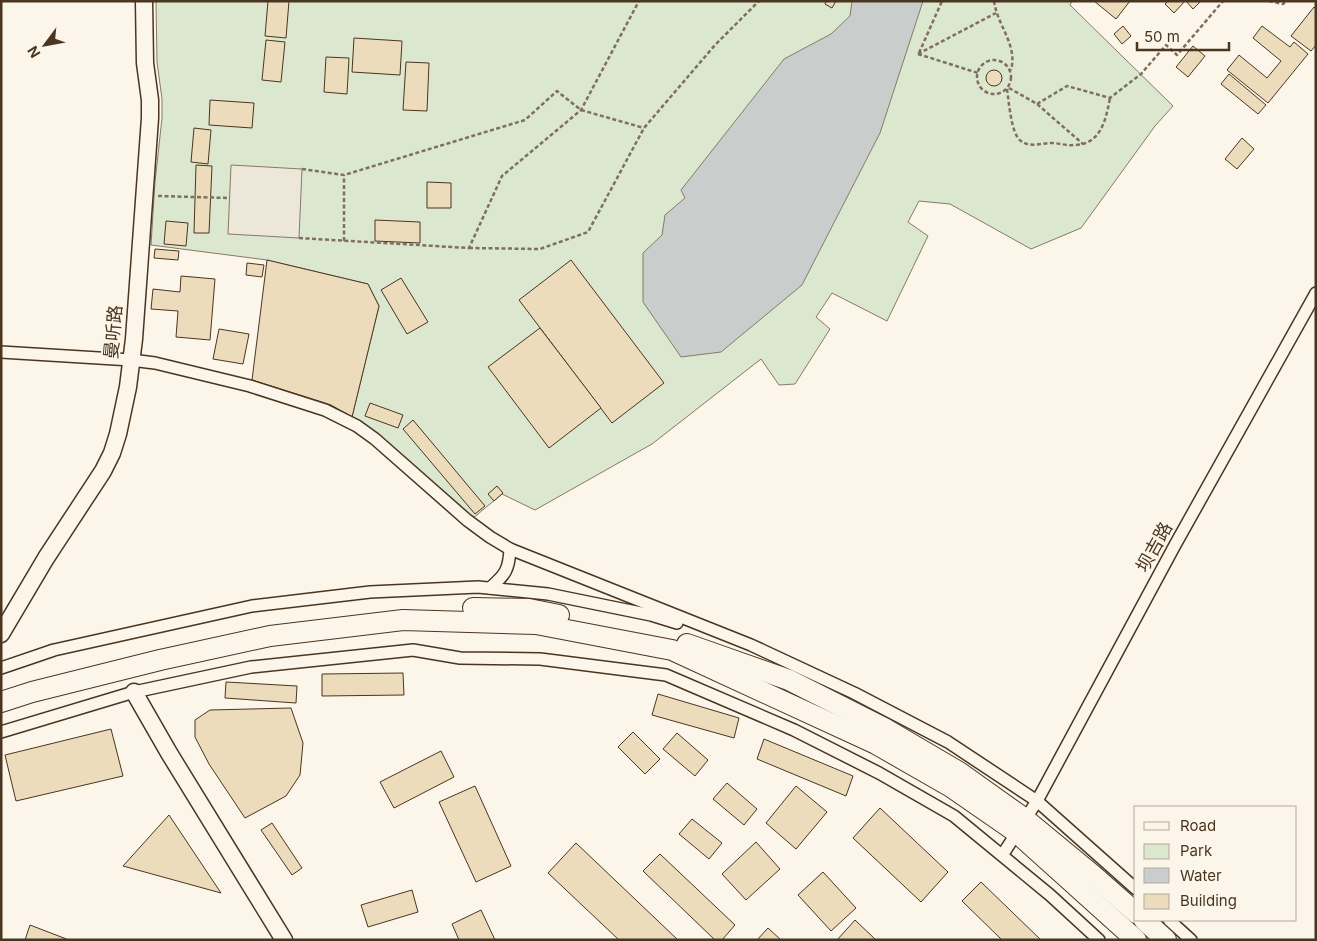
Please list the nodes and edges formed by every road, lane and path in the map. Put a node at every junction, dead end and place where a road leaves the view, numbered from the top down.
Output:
1 (144, 1) edge
2 (639, 1) edge
3 (759, 1) edge
4 (942, 1) edge
5 (994, 1) edge
6 (1223, 1) edge
7 (1270, 1) edge
8 (1286, 1) edge
9 (996, 13) junction
10 (918, 54) junction
11 (1011, 72) junction
12 (978, 73) junction
13 (1008, 89) junction
14 (1110, 98) junction
15 (1037, 104) junction
16 (581, 110) junction
17 (644, 128) junction
18 (1084, 145) junction
19 (302, 169) dead end
20 (344, 175) junction
21 (144, 195) junction
22 (229, 198) dead end
23 (299, 238) dead end
24 (344, 241) junction
25 (469, 248) junction
26 (1316, 293) edge
27 (1, 352) edge
28 (131, 360) junction
29 (510, 549) junction
30 (490, 588) junction
31 (1, 634) edge
32 (751, 645) junction
33 (742, 663) junction
34 (1, 668) edge
35 (32, 685) junction
36 (1, 688) edge
37 (134, 692) junction
38 (1, 702) edge
39 (1, 732) edge
40 (1037, 801) junction
41 (1021, 826) junction
42 (1002, 854) junction
43 (1134, 887) edge
44 (1134, 911) edge
45 (1145, 921) edge
46 (1170, 921) edge
47 (284, 940) edge
48 (1099, 940) edge
49 (1136, 940) edge
50 (1166, 940) edge
51 (1191, 940) edge

1 - 21 street, 曼听路
2 - 16 path
3 - 17 path
4 - 10 path
5 - 9 path
6 - 14 path
7 - 8 path
9 - 10 path
9 - 11 path
10 - 12 path
11 - 12 path
11 - 13 path
12 - 13 path
13 - 15 path
13 - 18 path
14 - 15 path
14 - 18 path
15 - 18 path
16 - 17 path
16 - 20 path
16 - 25 path
17 - 25 path
19 - 20 path
20 - 24 path
21 - 22 path
21 - 28 street, 曼听路
23 - 24 path
24 - 25 path
26 - 40 street, 坝吉路
27 - 28 street
28 - 29 street
28 - 31 street, 曼听路
29 - 30 street
29 - 32 street
30 - 32 street
30 - 34 street
32 - 33 street
32 - 40 street
33 - 35 highway
33 - 41 highway
35 - 36 highway
35 - 38 highway
35 - 41 highway
37 - 39 street
37 - 42 street
37 - 47 street
40 - 41 street, 坝吉路
40 - 43 street
41 - 42 street, 坝吉路
41 - 44 highway
41 - 49 highway
42 - 48 street
45 - 50 highway
46 - 51 street

